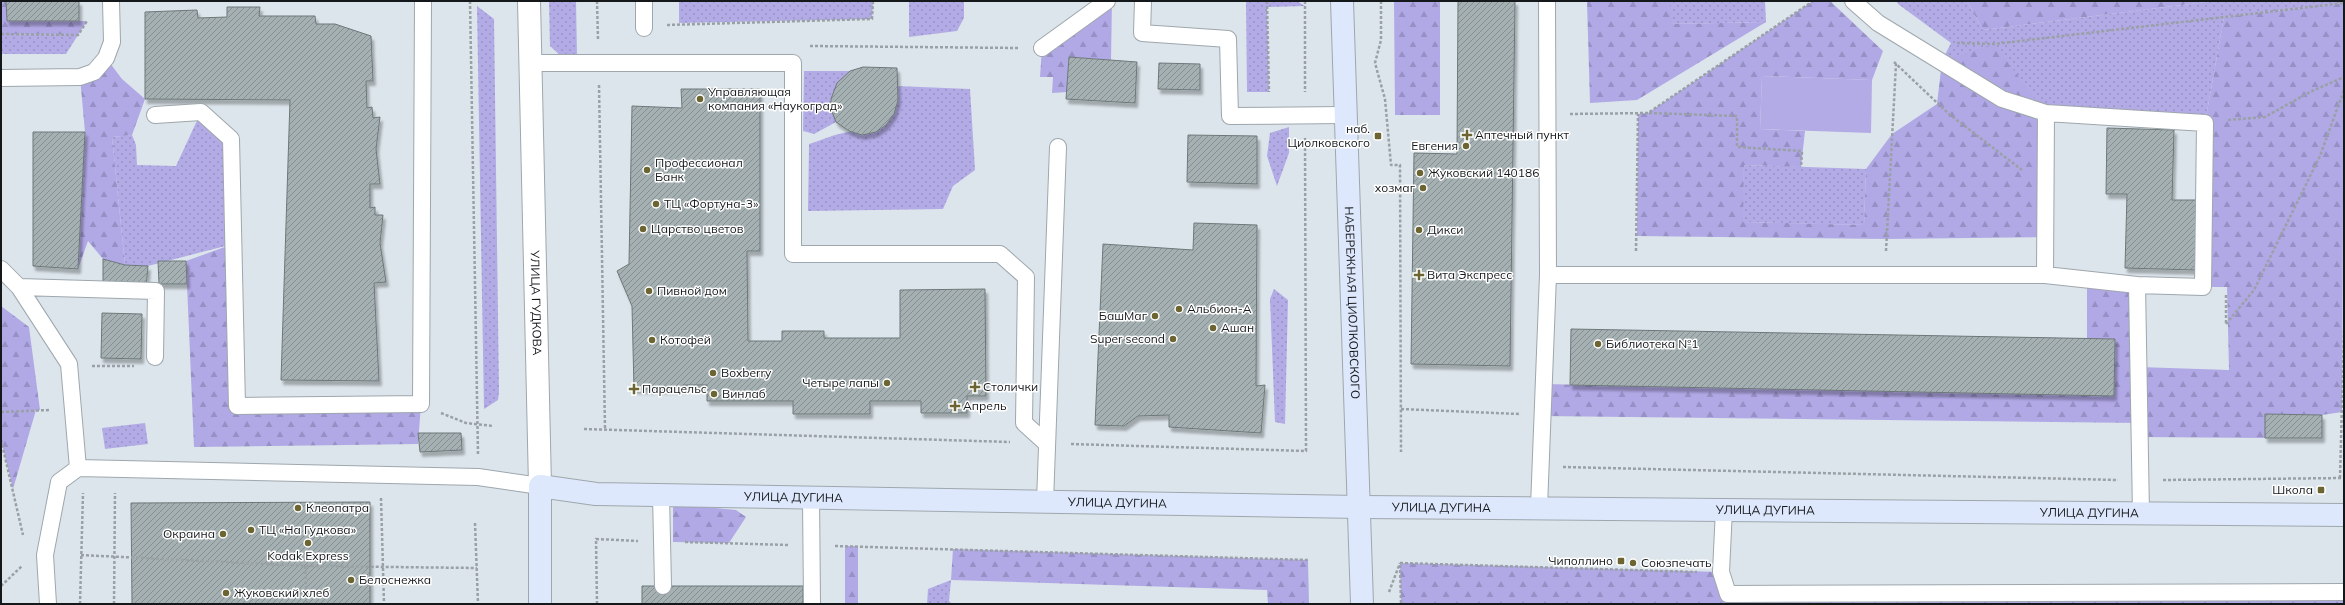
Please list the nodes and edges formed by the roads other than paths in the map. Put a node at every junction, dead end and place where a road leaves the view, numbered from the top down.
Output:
1 (111, 1) edge
2 (423, 1) edge
3 (529, 1) edge
4 (644, 1) edge
5 (1107, 1) edge
6 (1143, 1) edge
7 (1342, 1) edge
8 (1546, 1) edge
9 (1853, 1) edge
10 (644, 28) road end
11 (1042, 48) road end
12 (530, 63) junction
13 (1, 78) edge
14 (2046, 113) junction
15 (155, 115) dead end
16 (1344, 115) junction
17 (1058, 147) dead end
18 (1, 269) edge
19 (1548, 275) junction
20 (2045, 275) junction
21 (2136, 286) junction
22 (19, 287) junction
23 (155, 357) road end
24 (1046, 443) junction
25 (81, 468) junction
26 (540, 486) junction
27 (661, 495) junction
28 (811, 497) junction
29 (1045, 502) junction
30 (1360, 507) junction
31 (1539, 507) junction
32 (1724, 509) junction
33 (2141, 514) junction
34 (2344, 515) edge
35 (663, 586) dead end
36 (2344, 592) edge
37 (1984, 598) edge
38 (48, 604) edge
39 (540, 604) edge
40 (812, 604) edge
41 (1362, 604) edge

1 - 13 lane
2 - 15 lane
3 - 12 street, УЛИЦА ГУДКОВА
4 - 10 lane
5 - 11 lane
6 - 16 lane
7 - 16 main road, НАБЕРЕЖНАЯ ЦИОЛКОВСКОГО
8 - 19 lane
9 - 14 lane
12 - 24 lane
12 - 26 street, УЛИЦА ГУДКОВА
14 - 20 lane
14 - 21 lane
16 - 30 main road, НАБЕРЕЖНАЯ ЦИОЛКОВСКОГО
17 - 24 lane
18 - 22 lane
19 - 20 lane
19 - 31 lane
20 - 21 lane
21 - 33 lane
22 - 23 lane
22 - 25 lane
24 - 29 lane
25 - 26 lane
25 - 38 lane
26 - 27 main road, УЛИЦА ДУГИНА
26 - 39 main road, УЛИЦА ГУДКОВА
27 - 28 main road, УЛИЦА ДУГИНА
27 - 35 lane
28 - 29 main road, УЛИЦА ДУГИНА
28 - 40 lane
29 - 30 main road, УЛИЦА ДУГИНА
30 - 31 main road, УЛИЦА ДУГИНА
30 - 41 main road, НАБЕРЕЖНАЯ ЦИОЛКОВСКОГО
31 - 32 main road, УЛИЦА ДУГИНА
32 - 33 main road, УЛИЦА ДУГИНА
32 - 37 lane
33 - 34 main road, УЛИЦА ДУГИНА
36 - 37 lane

